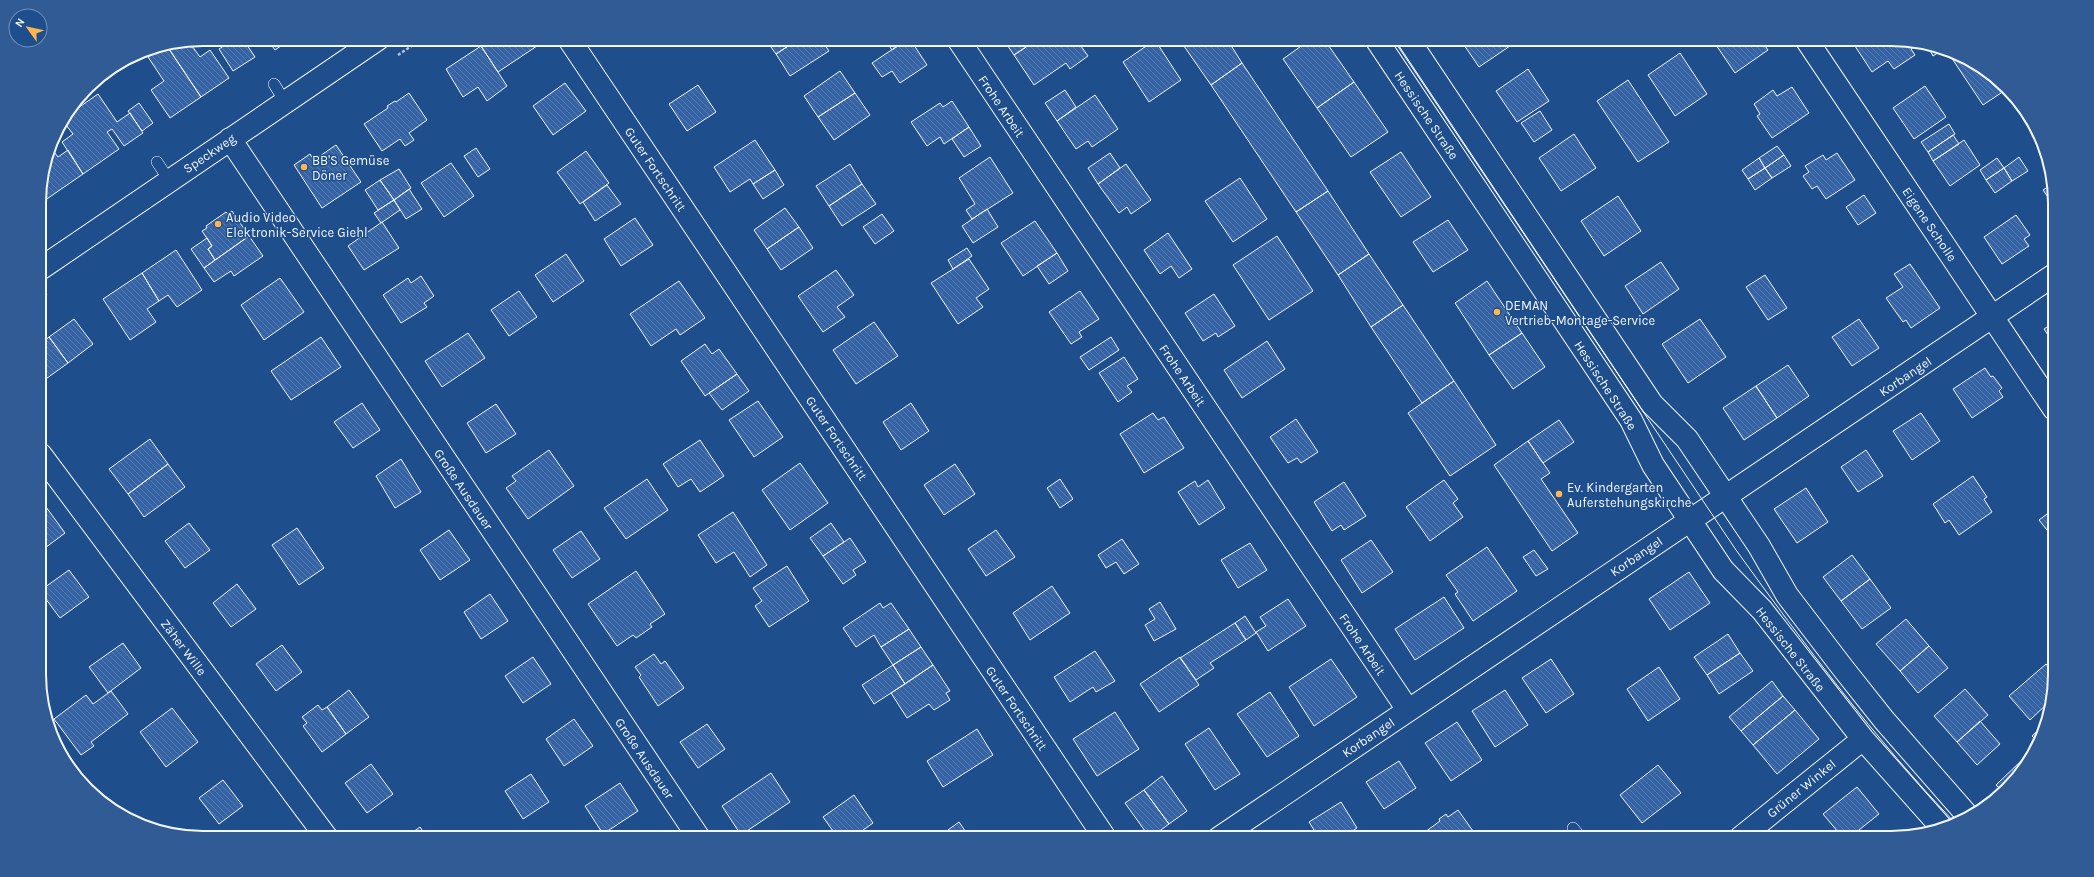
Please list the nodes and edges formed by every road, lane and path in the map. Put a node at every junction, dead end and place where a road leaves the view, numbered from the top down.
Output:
1 (368, 46) edge
2 (574, 46) edge
3 (963, 46) edge
4 (1381, 46) edge
5 (1413, 46) edge
6 (1811, 46) edge
7 (274, 84) dead end
8 (285, 102) junction
9 (230, 139) junction
10 (157, 162) dead end
11 (169, 180) junction
12 (46, 265) edge
13 (2048, 279) edge
14 (1992, 317) junction
15 (2048, 400) edge
16 (46, 462) edge
17 (1726, 496) junction
18 (1690, 520) junction
19 (1408, 710) junction
20 (1862, 739) junction
21 (1965, 813) edge
22 (1938, 824) edge
23 (1574, 828) dead end
24 (322, 831) edge
25 (694, 831) edge
26 (1100, 831) edge
27 (1229, 831) edge
28 (1576, 831) edge
29 (1749, 831) edge

1 - 8 street, Speckweg
2 - 26 street, Guter Fortschritt
3 - 19 street, Frohe Arbeit
4 - 18 street, Hessische Straße
5 - 17 street, Hessische Straße
6 - 14 street, Eigene Scholle
7 - 8 lane
8 - 9 street, Speckweg
9 - 11 street, Speckweg
9 - 25 street, Große Ausdauer
10 - 11 lane
11 - 12 street, Speckweg
13 - 14 street, Korbangel
14 - 15 street, Eigene Scholle
14 - 17 street, Korbangel
16 - 24 street, Zäher Wille
17 - 18 street, Korbangel
17 - 21 street, Hessische Straße
18 - 19 street, Korbangel
18 - 20 street, Hessische Straße
19 - 27 street, Korbangel
20 - 22 street, Hessische Straße
20 - 29 street, Grüner Winkel
23 - 28 lane

